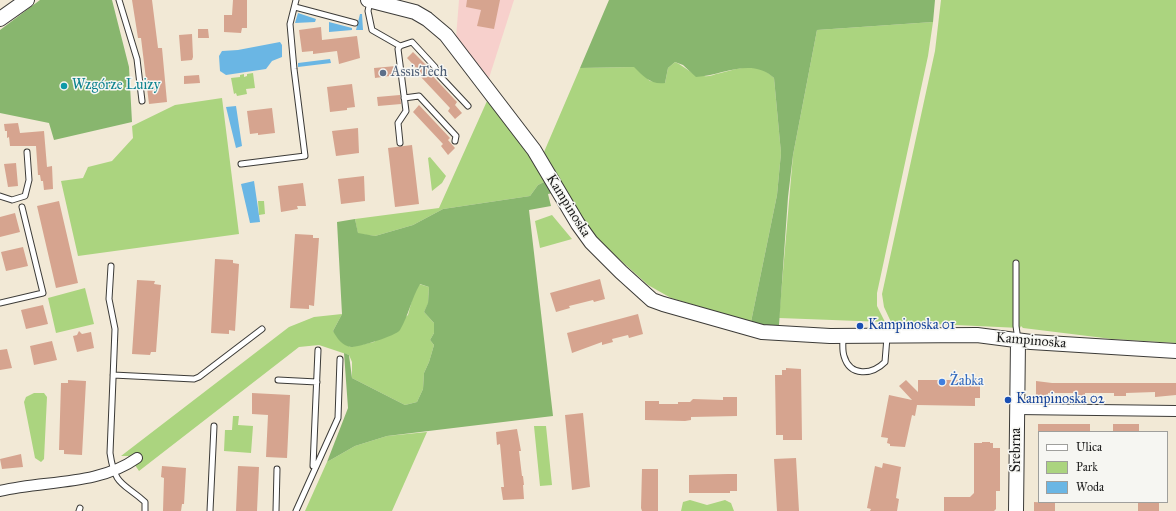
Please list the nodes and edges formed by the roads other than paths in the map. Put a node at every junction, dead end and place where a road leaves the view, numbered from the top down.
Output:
1 (27, 0) edge
2 (119, 0) edge
3 (296, 0) edge
4 (369, 0) edge
5 (295, 7) junction
6 (0, 19) edge
7 (355, 23) dead end
8 (400, 46) junction
9 (404, 98) junction
10 (142, 101) dead end
11 (468, 106) dead end
12 (454, 141) dead end
13 (400, 143) dead end
14 (27, 152) dead end
15 (240, 164) dead end
16 (0, 196) edge
17 (22, 207) dead end
18 (1016, 263) dead end
19 (111, 266) dead end
20 (0, 303) edge
21 (262, 329) dead end
22 (887, 335) junction
23 (843, 336) junction
24 (1018, 341) junction
25 (318, 350) dead end
26 (1176, 351) edge
27 (340, 359) dead end
28 (113, 375) junction
29 (278, 380) dead end
30 (317, 382) junction
31 (1017, 409) junction
32 (1176, 411) edge
33 (214, 426) dead end
34 (137, 458) dead end
35 (276, 469) dead end
36 (313, 469) junction
37 (112, 471) junction
38 (0, 491) edge
39 (145, 511) edge
40 (210, 511) edge
41 (276, 511) edge
42 (296, 511) edge
43 (1016, 511) edge

1 - 6 street
2 - 10 lane
3 - 5 lane
4 - 8 lane
4 - 23 street, Kampinoska
5 - 7 lane
5 - 15 lane
8 - 9 lane
8 - 11 lane
9 - 12 lane
9 - 13 lane
14 - 16 lane
17 - 20 lane
18 - 24 lane
19 - 28 lane
21 - 28 lane
22 - 23 street, Kampinoska
22 - 23 lane
22 - 24 street, Kampinoska
24 - 26 street, Kampinoska
24 - 31 street, Srebrna
25 - 30 lane
27 - 36 lane
28 - 37 lane
29 - 30 lane
30 - 36 lane
31 - 32 street
31 - 43 street, Srebrna
33 - 40 lane
34 - 37 street
35 - 41 lane
36 - 42 lane
37 - 38 street
37 - 39 lane

